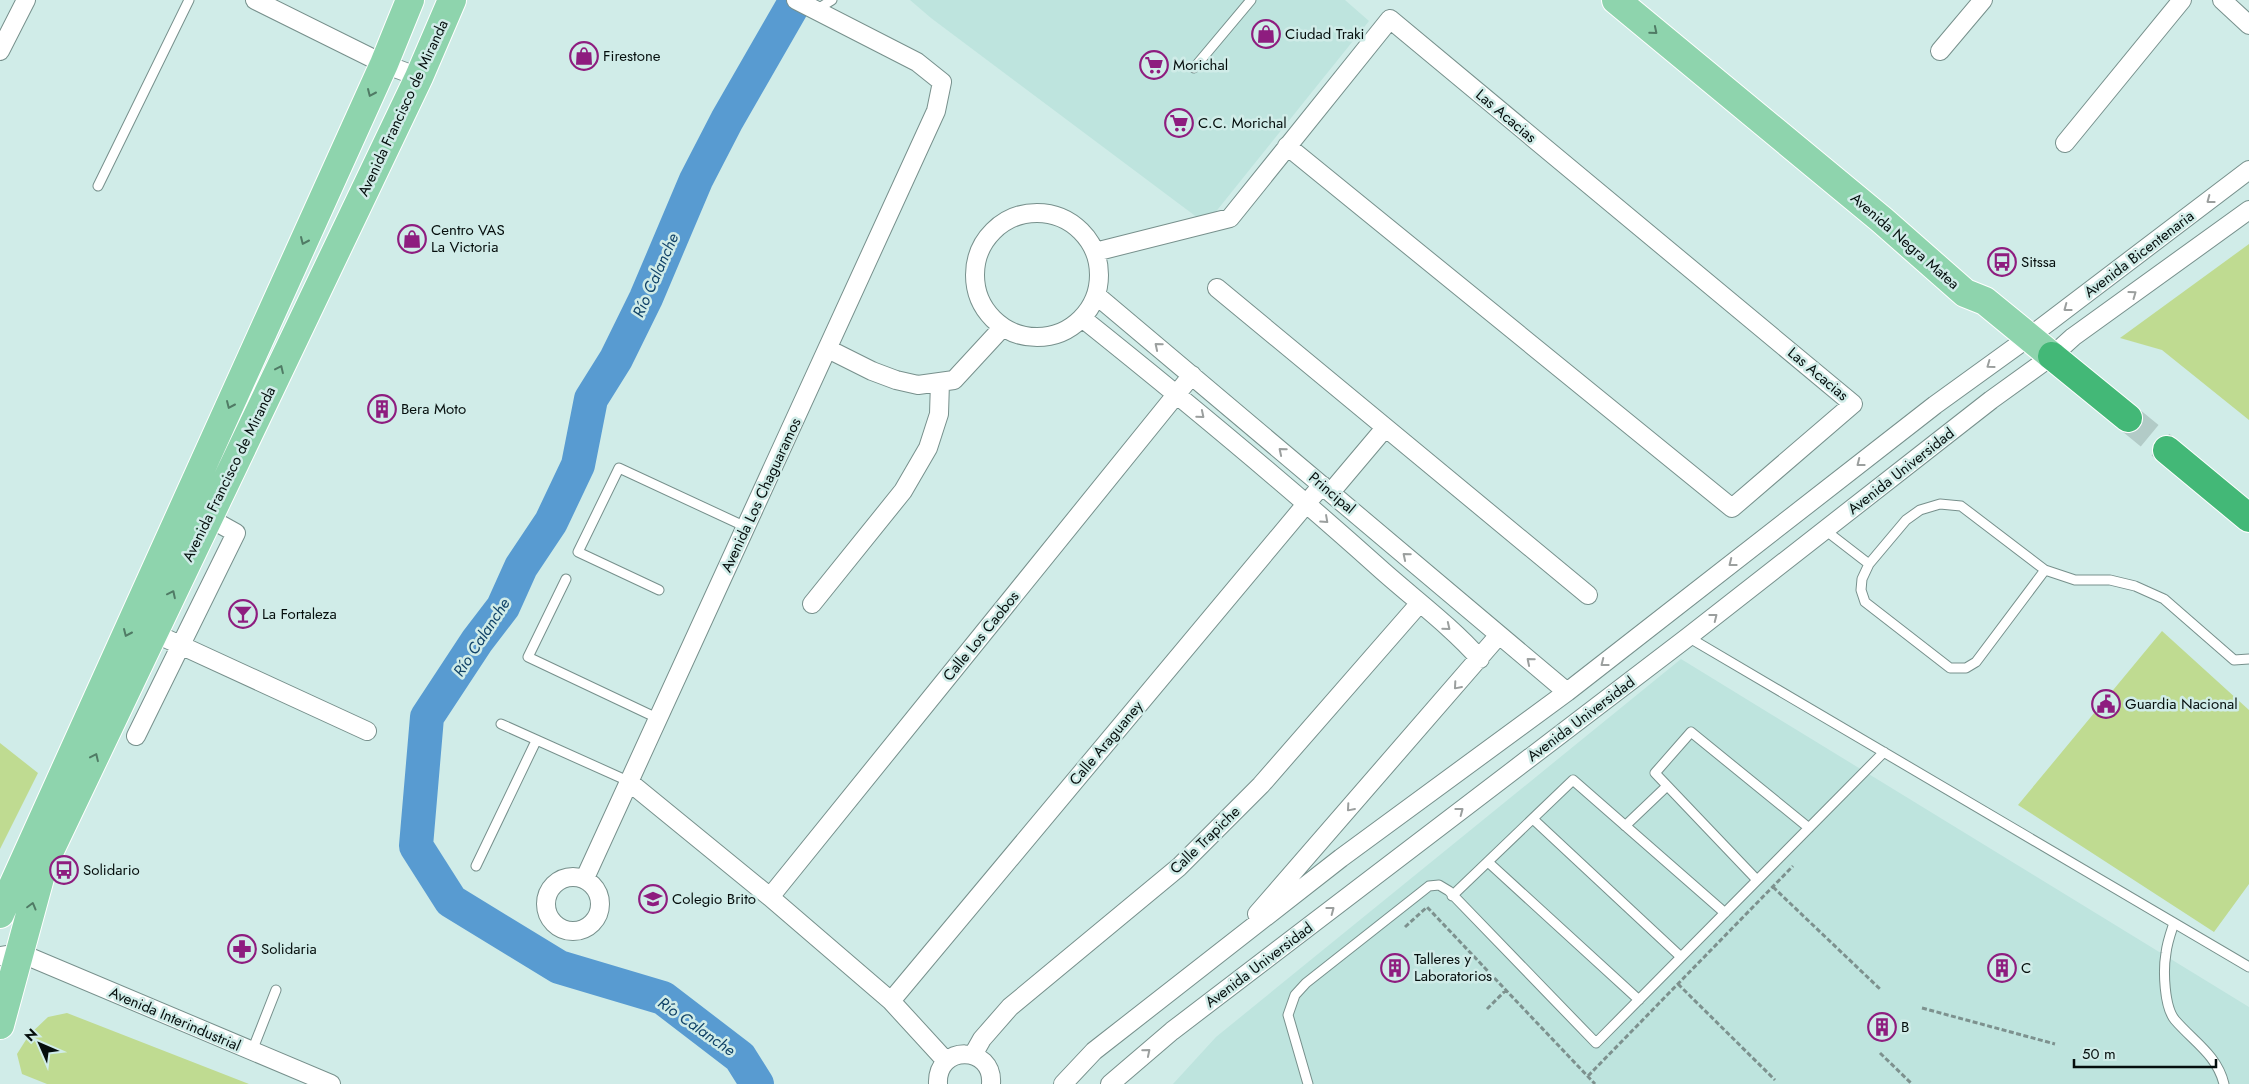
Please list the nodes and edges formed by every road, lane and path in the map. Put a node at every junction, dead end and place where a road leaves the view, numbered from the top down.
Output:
1 (26, 0) edge
2 (189, 0) edge
3 (255, 0) edge
4 (410, 0) edge
5 (452, 0) edge
6 (832, 0) edge
7 (1251, 0) edge
8 (1616, 0) edge
9 (1645, 0) edge
10 (1983, 0) edge
11 (2182, 0) edge
12 (2222, 0) edge
13 (805, 4) edge
14 (2249, 25) edge
15 (0, 51) edge
16 (1940, 51) dead end
17 (384, 64) junction
18 (1194, 68) dead end
19 (419, 77) junction
20 (2065, 143) dead end
21 (1287, 146) junction
22 (2249, 170) edge
23 (98, 186) dead end
24 (2249, 210) edge
25 (1095, 252) junction
26 (1217, 288) dead end
27 (1096, 295) junction
28 (1985, 301) junction
29 (1082, 318) junction
30 (1002, 328) junction
31 (2029, 337) junction
32 (828, 349) junction
33 (2052, 356) junction
34 (1192, 375) junction
35 (940, 382) junction
36 (1177, 394) junction
37 (2128, 418) tunnel mouth
38 (1385, 428) junction
39 (2167, 450) tunnel mouth
40 (1326, 488) junction
41 (1306, 502) junction
42 (209, 518) junction
43 (2249, 518) edge
44 (746, 527) junction
45 (1825, 530) junction
46 (1869, 564) junction
47 (2045, 570) junction
48 (566, 579) dead end
49 (659, 590) dead end
50 (1588, 595) dead end
51 (812, 604) dead end
52 (1419, 604) junction
53 (1661, 619) junction
54 (154, 633) junction
55 (1500, 635) junction
56 (1688, 637) junction
57 (181, 646) junction
58 (1480, 659) junction
59 (2249, 659) edge
60 (1567, 692) junction
61 (657, 718) junction
62 (501, 724) dead end
63 (367, 731) dead end
64 (136, 736) dead end
65 (536, 741) junction
66 (1884, 752) junction
67 (628, 781) junction
68 (1667, 786) junction
69 (1533, 819) junction
70 (1625, 826) junction
71 (1810, 828) junction
72 (1800, 859) dead end
73 (1488, 862) junction
74 (476, 866) dead end
75 (584, 878) dead end
76 (1757, 880) junction
77 (1773, 887) junction
78 (1452, 896) junction
79 (770, 897) junction
80 (1725, 913) junction
81 (0, 914) edge
82 (2174, 923) junction
83 (1405, 927) dead end
84 (1230, 944) junction
85 (10, 954) edge
86 (1681, 957) junction
87 (2249, 967) edge
88 (1678, 984) junction
89 (1880, 989) dead end
90 (276, 990) dead end
91 (1506, 990) junction
92 (1639, 1000) junction
93 (891, 1001) junction
94 (1922, 1008) dead end
95 (1487, 1009) dead end
96 (0, 1025) edge
97 (2055, 1044) dead end
98 (252, 1051) junction
99 (1880, 1053) dead end
100 (973, 1055) junction
101 (946, 1061) junction
102 (1588, 1076) junction
103 (1775, 1080) dead end
104 (331, 1084) edge
105 (938, 1084) edge
106 (991, 1084) edge
107 (1063, 1084) edge
108 (1110, 1084) edge
109 (1308, 1084) edge
110 (1595, 1084) edge
111 (1912, 1084) edge
112 (2224, 1084) edge

1 - 15 street
2 - 23 lane
3 - 17 street
4 - 17 main road, Avenida Francisco de Miranda
5 - 19 main road, Avenida Francisco de Miranda
6 - 13 lane
7 - 18 lane
8 -> 28 main road, Avenida Negra Matea
9 - 28 main road, Avenida Negra Matea
10 - 16 street
11 - 20 street
12 - 14 street
13 - 32 street, Avenida Los Chaguaramos
17 - 19 street
17 -> 81 main road, Avenida Francisco de Miranda
42 -> 19 main road, Avenida Francisco de Miranda
21 - 21 street, Las Acacias
21 - 25 street, Las Acacias
22 -> 31 street, Avenida Bicentenaria
33 -> 24 street, Avenida Bicentenaria
25 - 27 street
25 - 30 street
26 - 38 street
27 - 29 street
34 -> 27 street, Principal
28 - 31 main road
29 - 30 street
29 - 36 street, Principal
30 - 35 street
31 - 33 main road
31 -> 53 street, Avenida Universidad
32 - 35 street
32 - 44 street, Avenida Los Chaguaramos
33 - 37 highway
33 - 45 street, Avenida Universidad
34 - 36 street, Calle Los Caobos
40 -> 34 street, Principal
35 - 51 street
36 -> 41 street, Principal
36 - 79 street, Calle Los Caobos
38 - 40 street, Calle Araguaney
38 - 50 street
39 - 43 highway
40 - 41 street, Calle Araguaney
55 -> 40 street, Principal
41 -> 52 street, Principal
41 - 93 street, Calle Araguaney
54 -> 42 main road, Avenida Francisco de Miranda
42 - 57 street
44 - 49 lane
44 - 61 street, Avenida Los Chaguaramos
45 - 46 lane
56 -> 45 street, Avenida Universidad
46 - 47 lane
46 - 47 lane
47 - 59 lane
48 - 61 lane
52 -> 58 street, Principal
52 - 100 street, Calle Trapiche
53 - 56 street
53 -> 60 street, Avenida Universidad
54 - 57 street
85 -> 54 main road, Avenida Francisco de Miranda
55 - 58 street, Avenida Universidad
60 -> 55 street, Principal
56 - 66 lane
108 -> 56 street, Avenida Universidad
57 - 63 street
57 - 64 street
58 -> 84 street, Avenida Universidad
60 - 84 street, Avenida Universidad
61 - 67 street, Avenida Los Chaguaramos
62 - 65 lane
65 - 67 lane
65 - 74 lane
66 - 71 lane
66 - 82 lane
67 - 75 street, Avenida Los Chaguaramos
67 - 79 street
68 - 70 lane
68 - 71 lane
68 - 76 lane
69 - 70 lane
69 - 73 lane
69 - 86 lane
70 - 80 lane
71 - 76 lane
72 - 77 path
73 - 78 lane
73 - 92 lane
76 - 80 lane
77 - 88 path
77 - 89 path
78 - 92 lane
78 - 109 lane
79 - 93 street
80 - 86 lane
82 - 87 lane
82 - 112 lane
83 - 91 path
84 - 107 street, Avenida Universidad
85 - 96 main road, Avenida Francisco de Miranda
85 - 98 street, Avenida Interindustrial
86 - 92 lane
88 - 102 path
88 - 103 path
90 - 98 lane
91 - 95 path
91 - 102 path
93 - 101 street
94 - 97 path
98 - 104 street, Avenida Interindustrial
99 - 111 path
100 - 101 street
100 - 106 street
101 - 105 street
102 - 110 path

